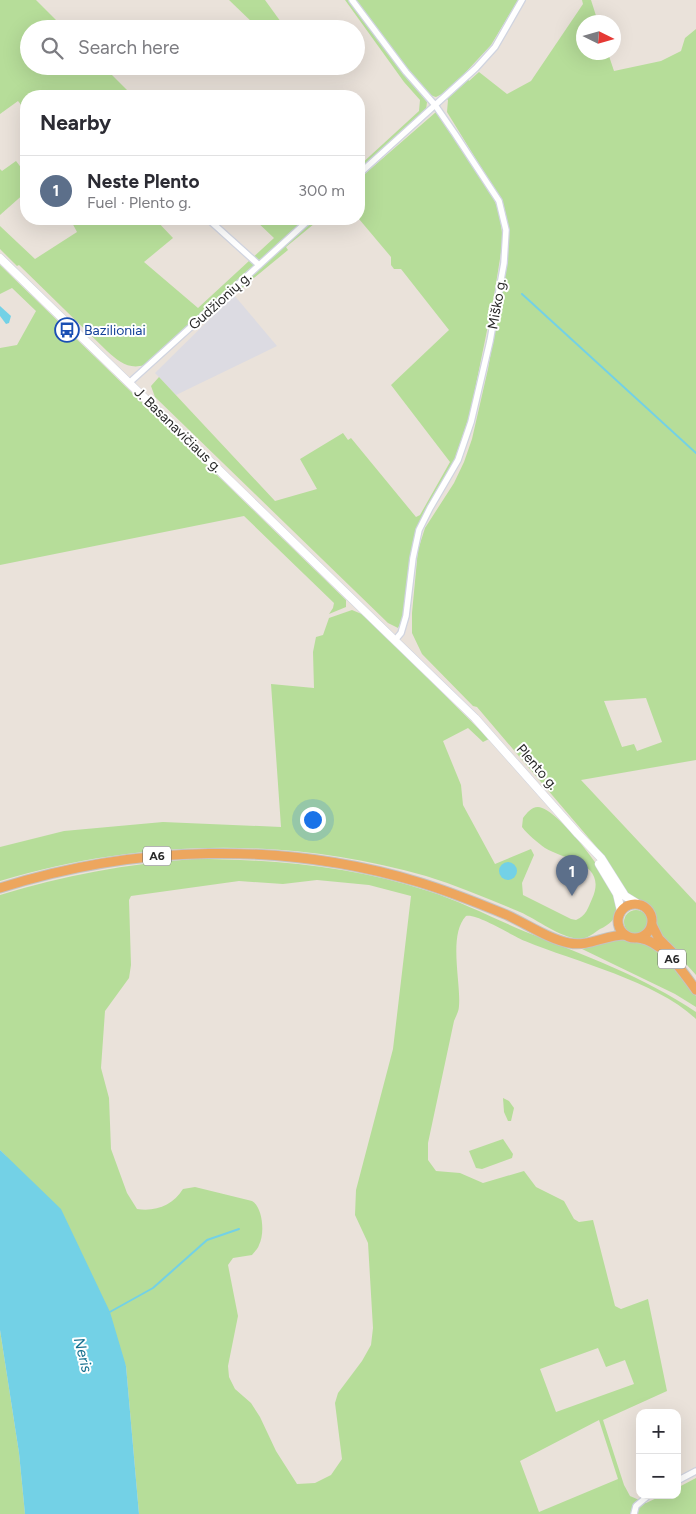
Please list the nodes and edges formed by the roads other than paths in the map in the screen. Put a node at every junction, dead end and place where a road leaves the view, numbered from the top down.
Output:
1 (352, 0) edge
2 (522, 0) edge
3 (435, 105) junction
4 (365, 169) edge
5 (215, 225) edge
6 (303, 225) edge
7 (0, 258) edge
8 (258, 265) junction
9 (129, 383) junction
10 (396, 639) junction
11 (578, 834) junction
12 (0, 888) edge
13 (638, 904) junction
14 (620, 915) junction
15 (652, 925) junction
16 (625, 935) junction
17 (639, 938) junction
18 (578, 943) junction
19 (696, 980) edge
20 (696, 990) edge
21 (696, 1471) edge
22 (681, 1479) edge
23 (644, 1499) edge
24 (634, 1514) edge

1 - 3 street, Miško g.
2 - 3 street
3 - 4 street
3 - 10 street, Miško g.
5 - 8 street
6 - 8 street, Gudžionių g.
7 - 9 main road, J. Basanavičiaus g.
8 - 9 street, Gudžionių g.
9 - 10 main road, J. Basanavičiaus g.
10 - 11 main road, Plento g.
11 - 13 main road, Plento g.
11 - 14 main road, Plento g.
12 - 18 highway, A6
13 - 14 highway
13 - 15 highway
14 - 16 highway
14 - 18 highway
15 - 17 highway
15 - 19 highway, A6
16 - 17 highway
16 - 18 highway, A6
17 - 20 highway, A6
21 - 22 street
23 - 24 street

